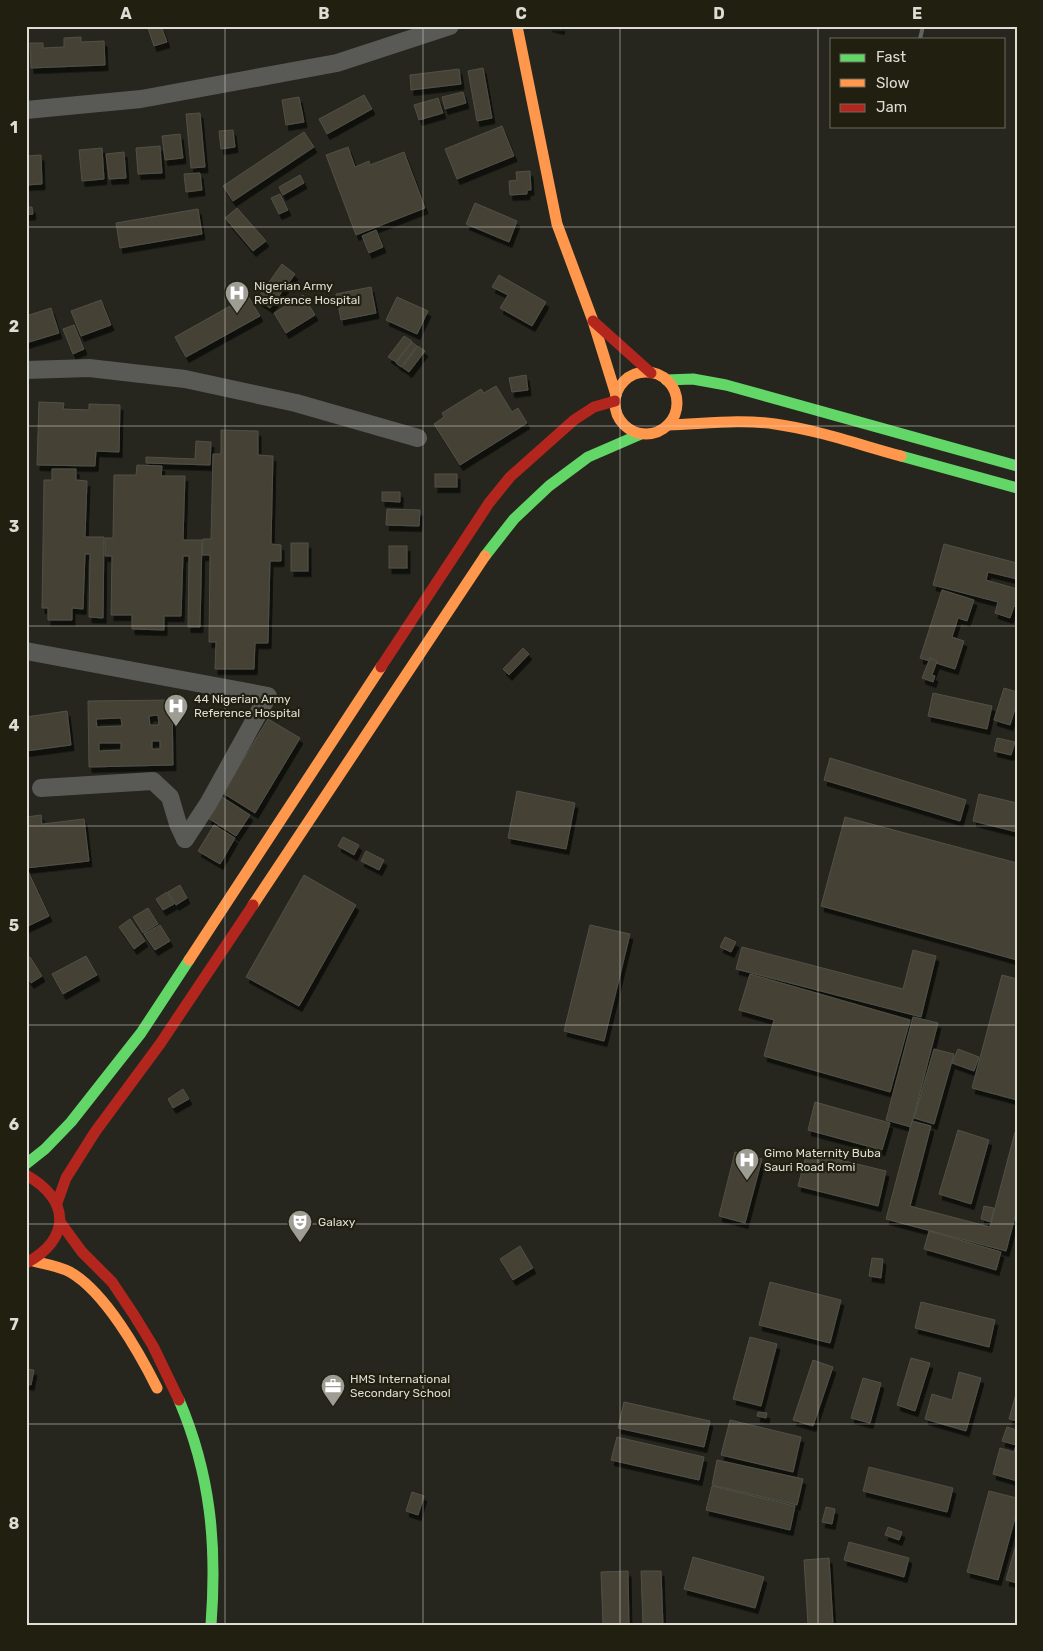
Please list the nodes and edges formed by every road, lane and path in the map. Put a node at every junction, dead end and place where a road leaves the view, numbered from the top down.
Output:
1 (450, 26) edge
2 (517, 26) edge
3 (408, 32) edge
4 (26, 110) edge
5 (593, 321) junction
6 (26, 370) edge
7 (651, 373) junction
8 (666, 380) junction
9 (615, 398) junction
10 (668, 425) junction
11 (641, 434) junction
12 (418, 438) dead end
13 (1017, 466) edge
14 (1017, 488) edge
15 (26, 651) edge
16 (41, 788) dead end
17 (26, 1164) edge
18 (26, 1175) edge
19 (57, 1203) junction
20 (60, 1222) junction
21 (30, 1262) edge
22 (160, 1394) dead end
23 (211, 1625) edge

1 - 3 street
2 - 5 street
3 - 4 street
5 - 7 street
5 - 9 street
6 - 12 street
7 - 8 street
7 - 9 street
8 - 10 street
8 - 13 street
9 - 11 street
9 - 17 street
10 - 11 street
10 - 14 street
11 - 19 street
15 - 16 street
18 - 19 street
19 - 20 street
20 - 21 street
20 - 23 street
21 - 22 street

